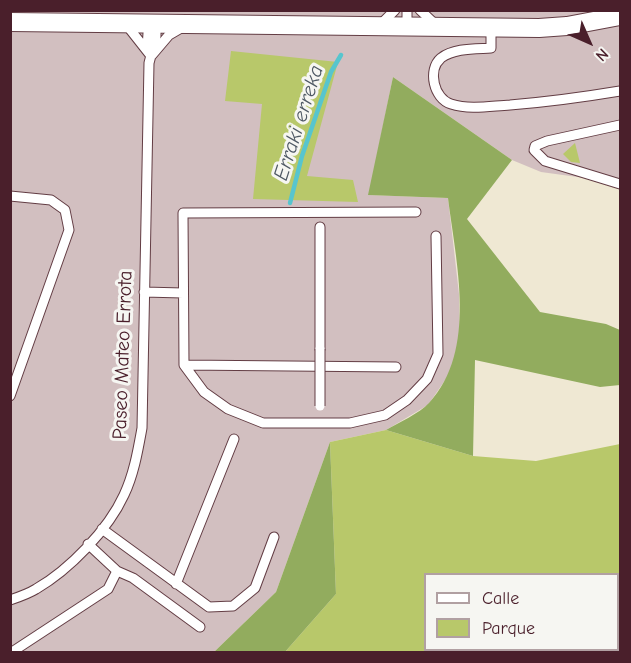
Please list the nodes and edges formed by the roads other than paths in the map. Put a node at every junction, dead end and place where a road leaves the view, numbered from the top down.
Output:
1 (395, 10) edge
2 (420, 10) edge
3 (621, 16) edge
4 (407, 18) edge
5 (10, 22) edge
6 (125, 23) junction
7 (156, 23) junction
8 (188, 24) junction
9 (379, 26) junction
10 (438, 27) junction
11 (491, 27) junction
12 (149, 53) junction
13 (621, 91) edge
14 (621, 125) edge
15 (621, 184) edge
16 (10, 196) edge
17 (416, 212) dead end
18 (320, 227) dead end
19 (436, 236) dead end
20 (144, 292) junction
21 (183, 293) junction
22 (184, 365) junction
23 (396, 367) dead end
24 (10, 396) edge
25 (321, 423) junction
26 (234, 439) dead end
27 (102, 529) junction
28 (274, 537) dead end
29 (88, 544) junction
30 (117, 571) junction
31 (176, 584) junction
32 (10, 600) edge
33 (200, 627) dead end
34 (12, 652) edge

1 - 9 lane
2 - 10 lane
3 - 11 street
4 - 9 street
4 - 10 street
5 - 6 street
6 - 7 street
6 - 12 lane
7 - 8 street
7 - 12 lane, Paseo Mateo Errota
8 - 9 street
8 - 12 lane
10 - 11 street
11 - 13 lane
12 - 20 lane, Paseo Mateo Errota
14 - 15 lane
16 - 24 lane
17 - 21 lane
18 - 25 lane, bridge
19 - 25 lane
20 - 21 lane
20 - 27 lane, Paseo Mateo Errota
21 - 22 lane
22 - 23 lane
22 - 25 lane
26 - 31 lane
27 - 29 lane, Paseo Mateo Errota
27 - 31 lane
28 - 31 lane
29 - 30 lane
29 - 32 lane, Paseo Mateo Errota
30 - 33 lane
30 - 34 lane

